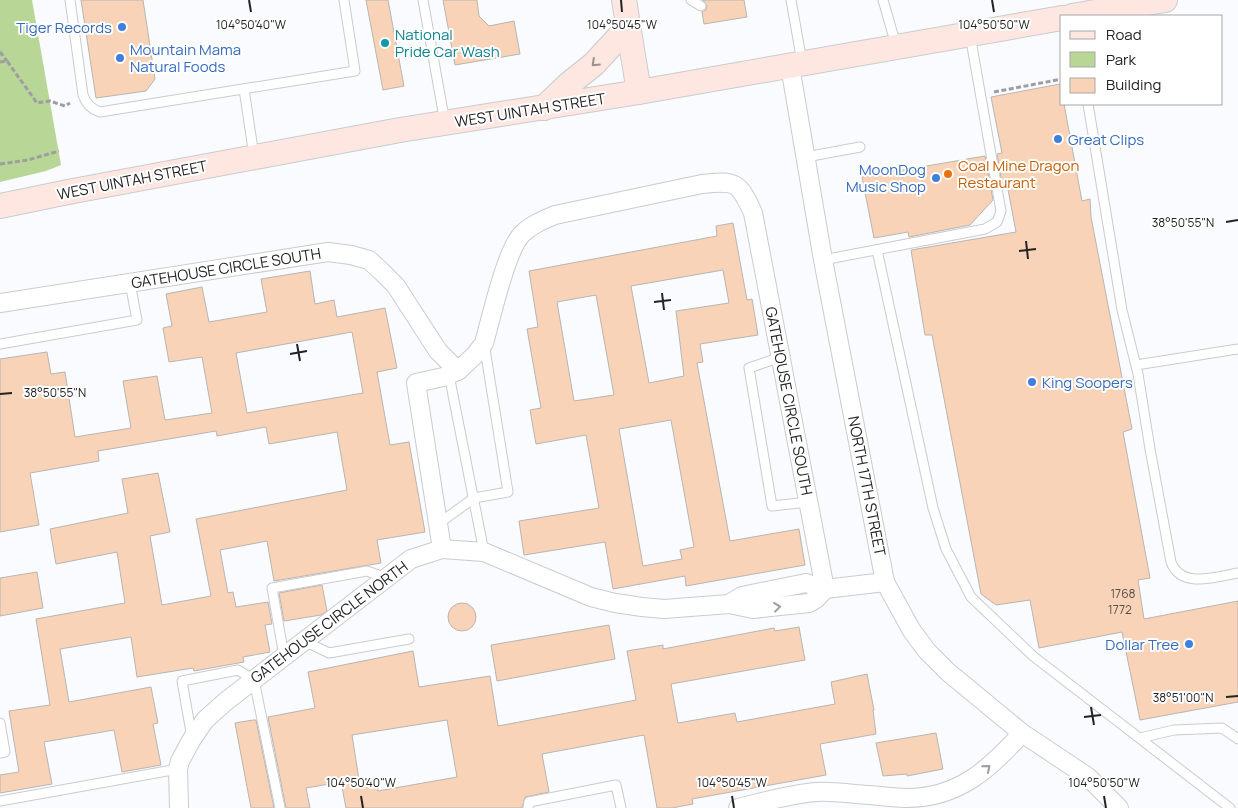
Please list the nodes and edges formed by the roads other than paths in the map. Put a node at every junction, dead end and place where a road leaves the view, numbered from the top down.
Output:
1 (70, 0) edge
2 (344, 0) edge
3 (423, 0) edge
4 (624, 0) edge
5 (691, 0) edge
6 (791, 0) edge
7 (883, 0) edge
8 (1165, 0) edge
9 (701, 6) dead end
10 (1078, 15) edge
11 (1060, 18) edge
12 (628, 27) junction
13 (970, 35) junction
14 (897, 48) junction
15 (796, 65) junction
16 (244, 90) junction
17 (639, 92) junction
18 (1088, 105) edge
19 (544, 108) junction
20 (445, 123) junction
21 (860, 147) dead end
22 (254, 157) junction
23 (806, 157) junction
24 (0, 206) edge
25 (877, 250) junction
26 (823, 260) junction
27 (130, 283) junction
28 (0, 303) edge
29 (484, 343) junction
30 (0, 344) edge
31 (1238, 348) edge
32 (780, 357) junction
33 (1136, 365) junction
34 (454, 373) junction
35 (474, 498) junction
36 (808, 502) junction
37 (438, 524) junction
38 (442, 549) junction
39 (484, 552) junction
40 (1238, 573) edge
41 (387, 578) junction
42 (885, 582) junction
43 (825, 589) junction
44 (409, 639) dead end
45 (304, 641) junction
46 (284, 656) junction
47 (254, 680) junction
48 (0, 723) edge
49 (1022, 733) junction
50 (1140, 738) junction
51 (192, 739) junction
52 (1238, 739) edge
53 (0, 754) edge
54 (178, 769) junction
55 (0, 801) edge
56 (179, 808) edge
57 (280, 808) edge
58 (528, 808) edge
59 (621, 808) edge
60 (738, 808) edge
61 (1119, 808) edge
62 (1230, 808) edge

1 - 16 lane
2 - 16 lane
3 - 20 lane
4 - 12 main road
5 - 9 lane
6 - 15 lane
7 - 14 lane
8 - 10 main road
11 - 13 main road, WEST UINTAH STREET
12 - 17 main road
12 -> 19 main road
13 - 14 main road, WEST UINTAH STREET
13 - 25 lane
14 - 15 main road, WEST UINTAH STREET
15 - 17 main road, WEST UINTAH STREET
15 - 23 street, NORTH 17TH STREET
16 - 22 lane
17 - 19 main road, WEST UINTAH STREET
18 - 33 lane
19 - 20 main road, WEST UINTAH STREET
20 - 22 main road, WEST UINTAH STREET
21 - 23 lane
22 - 24 main road, WEST UINTAH STREET
23 - 26 street, NORTH 17TH STREET
25 - 26 lane
25 - 50 lane
26 - 42 street, NORTH 17TH STREET
27 - 28 street, GATEHOUSE CIRCLE SOUTH
27 - 30 lane
27 - 34 street, GATEHOUSE CIRCLE SOUTH
29 - 32 street, GATEHOUSE CIRCLE SOUTH
29 - 34 street
29 - 35 lane
31 - 33 lane
32 - 36 street, GATEHOUSE CIRCLE SOUTH
32 - 36 lane
33 - 40 lane
34 - 35 lane
34 - 37 street
35 - 37 lane
35 - 39 lane
36 - 43 street, GATEHOUSE CIRCLE SOUTH
37 - 38 street
38 - 39 street, GATEHOUSE CIRCLE NORTH
38 - 41 street, GATEHOUSE CIRCLE NORTH
39 - 43 street, GATEHOUSE CIRCLE NORTH
41 - 45 street, GATEHOUSE CIRCLE NORTH
41 - 46 lane
42 - 43 street, GATEHOUSE CIRCLE NORTH
42 - 49 street, NORTH 17TH STREET
44 - 45 lane
45 - 46 street, GATEHOUSE CIRCLE NORTH
46 - 47 street, GATEHOUSE CIRCLE NORTH
47 - 51 street, GATEHOUSE CIRCLE NORTH
47 - 51 lane
47 - 57 lane
48 - 53 lane
60 -> 49 street
49 - 61 street, NORTH 17TH STREET
50 - 52 lane
50 - 62 lane
51 - 54 street, GATEHOUSE CIRCLE NORTH
54 - 55 lane
54 - 56 street, GATEHOUSE CIRCLE NORTH
58 - 59 lane

